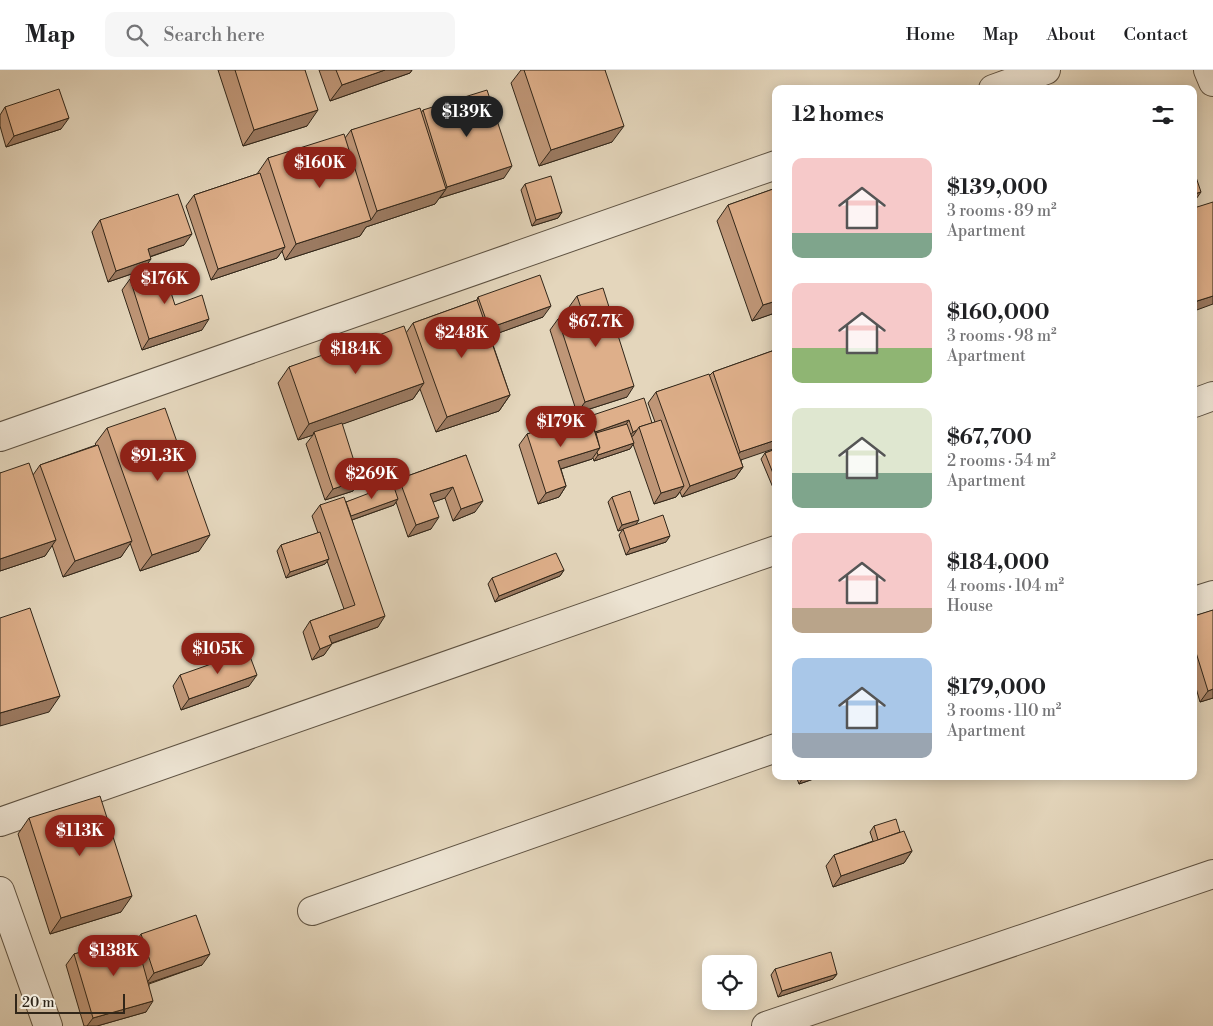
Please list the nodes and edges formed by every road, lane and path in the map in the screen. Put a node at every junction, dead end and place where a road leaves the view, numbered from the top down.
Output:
1 (1046, 70) edge
2 (1208, 70) edge
3 (1213, 82) edge
4 (1004, 85) edge
5 (772, 166) edge
6 (1213, 396) edge
7 (1197, 402) edge
8 (0, 437) edge
9 (772, 551) edge
10 (1213, 595) edge
11 (1197, 600) edge
12 (772, 749) edge
13 (0, 822) edge
14 (1213, 874) edge
15 (0, 891) edge
16 (312, 911) dead end
17 (48, 1026) edge
18 (766, 1026) edge

1 - 4 street
2 - 3 street
5 - 8 street
6 - 7 street
9 - 13 street
10 - 11 street
12 - 16 street
14 - 18 street
15 - 17 street

